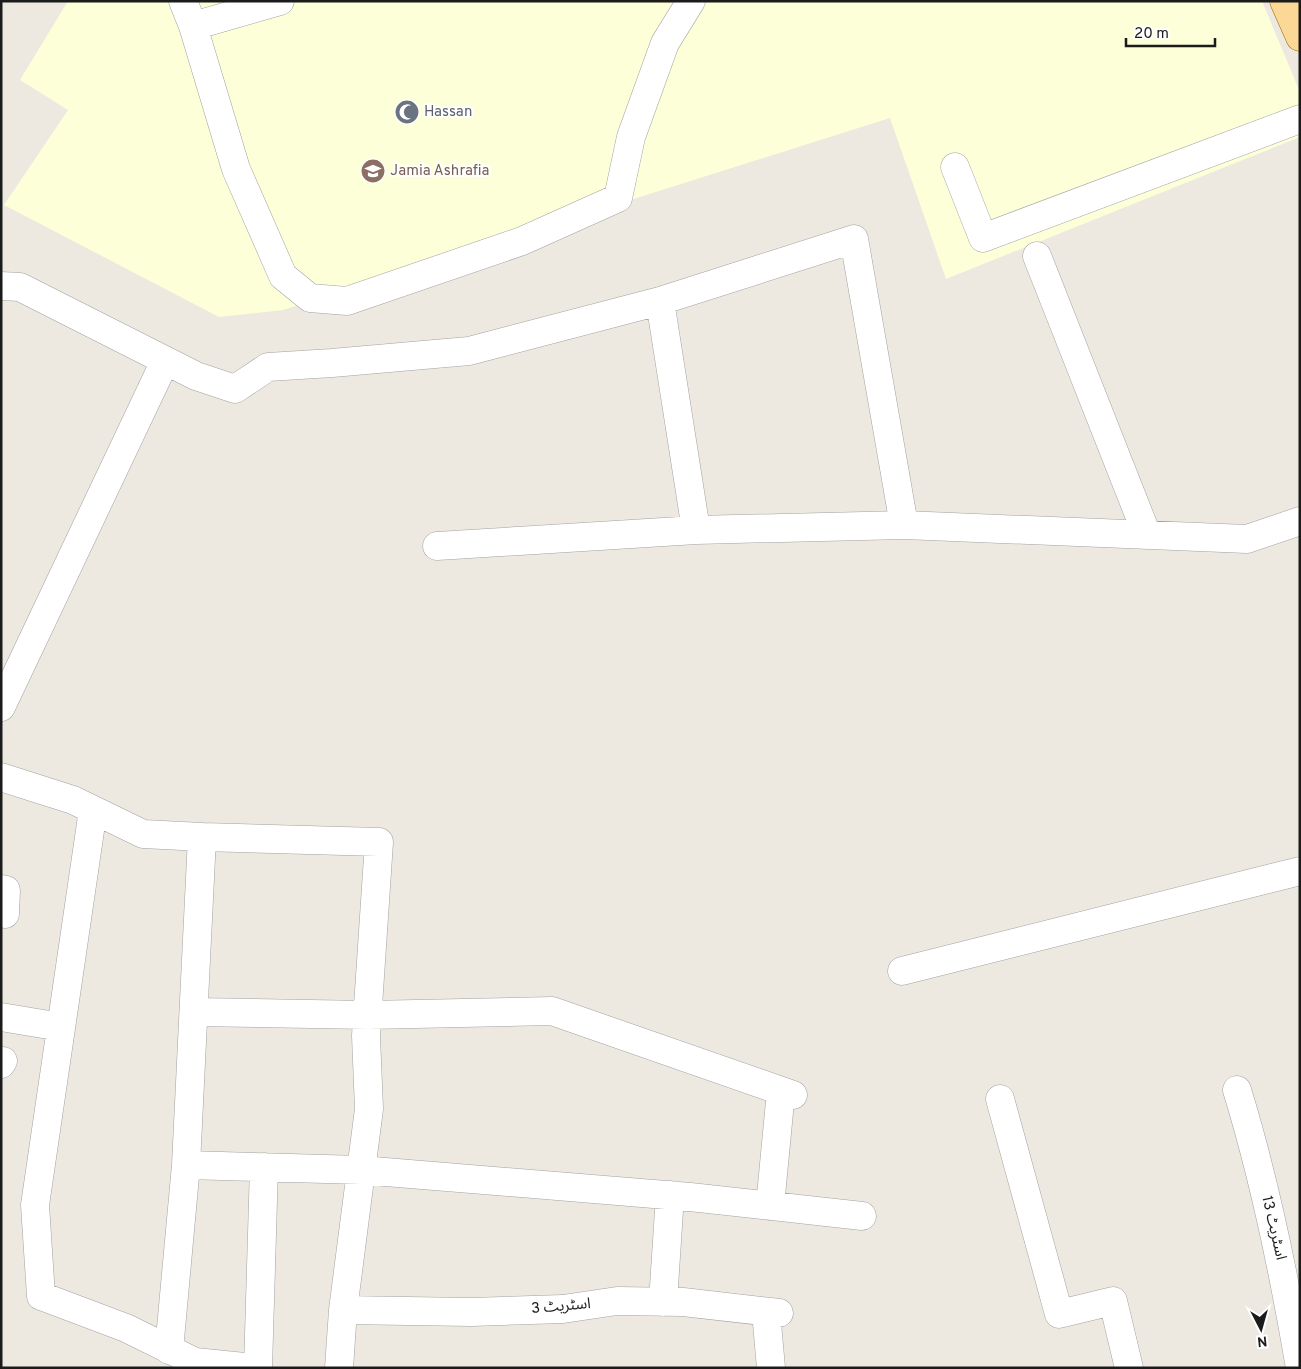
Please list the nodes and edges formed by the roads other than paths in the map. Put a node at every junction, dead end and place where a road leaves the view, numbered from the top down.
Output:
1 (183, 1) edge
2 (280, 1) edge
3 (691, 1) edge
4 (1284, 1) edge
5 (193, 26) junction
6 (1300, 37) edge
7 (1300, 119) edge
8 (955, 168) dead end
9 (1037, 256) dead end
10 (1, 286) edge
11 (660, 301) junction
12 (165, 361) junction
13 (1300, 521) edge
14 (904, 525) junction
15 (696, 530) junction
16 (1147, 535) junction
17 (437, 546) dead end
18 (1, 707) edge
19 (1, 777) edge
20 (93, 810) junction
21 (202, 837) junction
22 (1300, 871) edge
23 (902, 971) dead end
24 (194, 1012) junction
25 (368, 1016) junction
26 (1, 1017) edge
27 (61, 1027) junction
28 (1237, 1090) dead end
29 (1000, 1099) dead end
30 (186, 1164) junction
31 (264, 1167) junction
32 (361, 1170) junction
33 (670, 1195) junction
34 (770, 1206) junction
35 (862, 1216) dead end
36 (663, 1302) junction
37 (343, 1310) junction
38 (169, 1350) junction
39 (254, 1368) edge
40 (258, 1368) edge
41 (339, 1368) edge
42 (771, 1368) edge
43 (1129, 1368) edge
44 (1300, 1368) edge

1 - 5 street
2 - 5 street
3 - 5 street
4 - 6 main road
7 - 8 street
9 - 16 street
10 - 12 street
11 - 12 street
11 - 14 street
11 - 15 street
12 - 18 street
13 - 16 street
14 - 15 street
14 - 16 street
15 - 17 street
19 - 20 street
20 - 21 street
20 - 27 street
21 - 24 street
21 - 25 street
22 - 23 street
24 - 25 street
24 - 30 street
25 - 32 street
25 - 34 street
26 - 27 street
27 - 38 street
28 - 44 street, اسٹریٹ 13
29 - 43 street
30 - 31 street
30 - 38 street
31 - 32 street
31 - 40 street
32 - 33 street
32 - 37 street
33 - 34 street
33 - 36 street
34 - 35 street
36 - 37 street, اسٹریٹ 3
36 - 42 street, اسٹریٹ 3
37 - 41 street
38 - 39 street

